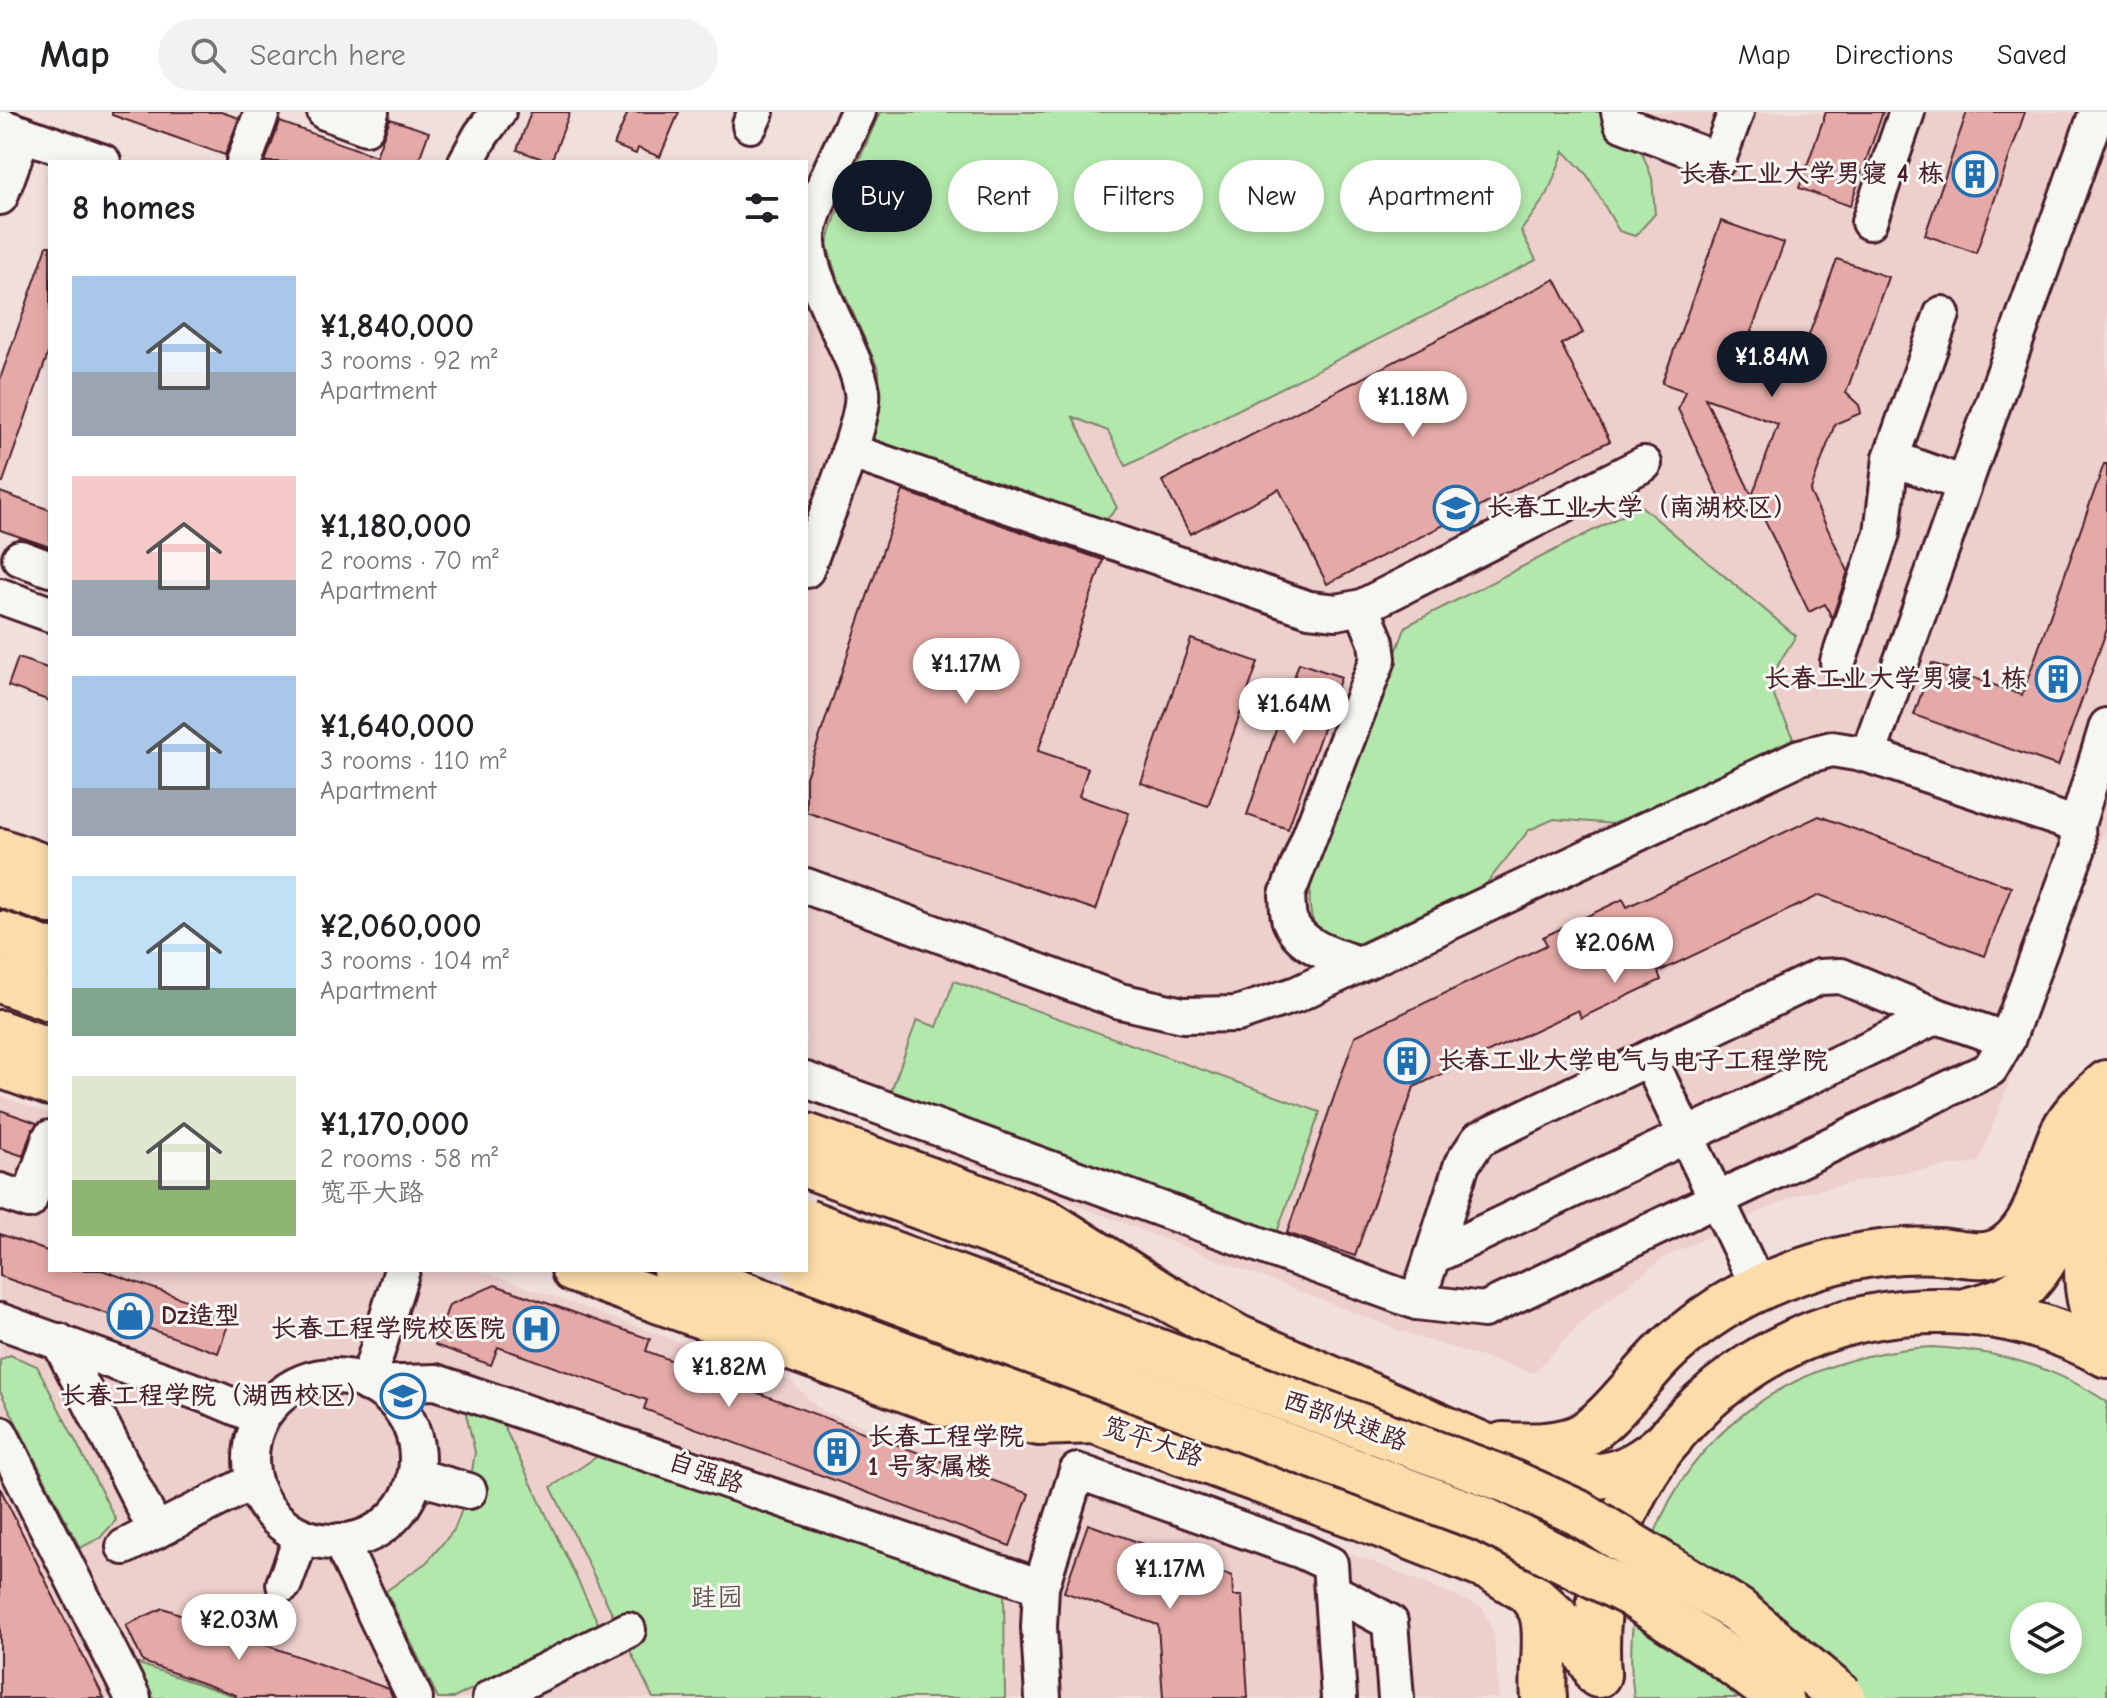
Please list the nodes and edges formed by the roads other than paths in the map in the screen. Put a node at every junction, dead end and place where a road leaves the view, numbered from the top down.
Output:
1 (262, 112) edge
2 (325, 112) edge
3 (371, 112) edge
4 (498, 112) edge
5 (858, 112) edge
6 (1619, 112) edge
7 (1736, 112) edge
8 (1907, 112) edge
9 (2097, 112) edge
10 (28, 128) edge
11 (99, 160) edge
12 (245, 160) edge
13 (467, 160) edge
14 (0, 197) edge
15 (1869, 222) dead end
16 (808, 234) edge
17 (808, 248) edge
18 (1942, 314) dead end
19 (849, 451) junction
20 (1891, 458) junction
21 (1644, 464) dead end
22 (1964, 484) junction
23 (808, 564) edge
24 (0, 596) edge
25 (1362, 607) junction
26 (48, 613) edge
27 (1838, 662) dead end
28 (2107, 726) edge
29 (1868, 755) junction
30 (2090, 807) edge
31 (0, 851) edge
32 (48, 868) edge
33 (0, 884) edge
34 (808, 887) edge
35 (48, 900) edge
36 (0, 934) edge
37 (48, 951) edge
38 (1359, 964) junction
39 (0, 980) edge
40 (48, 997) edge
41 (1937, 1016) junction
42 (0, 1033) edge
43 (2007, 1040) junction
44 (48, 1050) edge
45 (1649, 1058) junction
46 (0, 1065) edge
47 (808, 1081) edge
48 (48, 1082) edge
49 (2107, 1083) edge
50 (2107, 1105) edge
51 (1686, 1136) junction
52 (808, 1137) edge
53 (48, 1144) edge
54 (808, 1166) edge
55 (2107, 1174) edge
56 (0, 1191) edge
57 (1716, 1199) junction
58 (808, 1223) edge
59 (2091, 1224) junction
60 (1432, 1257) junction
61 (808, 1268) edge
62 (401, 1272) edge
63 (580, 1272) edge
64 (681, 1272) edge
65 (2107, 1275) edge
66 (1759, 1288) junction
67 (1162, 1295) junction
68 (1417, 1302) junction
69 (1968, 1311) junction
70 (0, 1321) edge
71 (59, 1341) junction
72 (2107, 1345) edge
73 (2107, 1355) edge
74 (367, 1384) junction
75 (261, 1418) junction
76 (1095, 1421) junction
77 (0, 1434) edge
78 (1670, 1439) junction
79 (1478, 1444) junction
80 (415, 1476) junction
81 (254, 1481) junction
82 (469, 1491) dead end
83 (156, 1531) junction
84 (302, 1536) junction
85 (340, 1541) junction
86 (124, 1547) dead end
87 (284, 1584) dead end
88 (1041, 1587) junction
89 (1332, 1591) junction
90 (1529, 1592) junction
91 (628, 1630) dead end
92 (1600, 1685) edge
93 (133, 1698) edge
94 (415, 1698) edge
95 (490, 1698) edge
96 (1043, 1698) edge
97 (1339, 1698) edge
98 (1396, 1698) edge
99 (1544, 1698) edge
100 (1780, 1698) edge
101 (1843, 1698) edge

1 - 12 street
2 - 3 street
4 - 13 street
5 - 16 street
6 - 7 street
8 - 15 street
9 - 22 street
10 - 11 street
10 - 14 street
17 - 19 street
18 - 20 street
19 - 23 street
19 - 25 street
20 - 22 street
20 - 27 street
21 - 25 street
22 - 29 street
24 - 26 street
25 - 38 street
28 - 30 street
29 - 30 street
29 - 38 street
30 - 43 street
31 - 32 main road
33 - 35 main road
34 - 38 street
36 - 37 main road
39 - 40 main road
41 - 43 street
41 - 45 street
41 - 51 street
42 - 44 main road
43 - 57 street
45 - 51 street
45 - 60 street
46 - 48 main road
47 - 68 street
49 - 66 main road
50 - 69 main road
51 - 57 street
51 - 60 street
52 - 67 main road
53 - 56 street
54 - 67 main road
55 - 59 main road
57 - 66 street
57 - 68 street
58 - 101 main road, 西部快速路, bridge
59 - 65 main road
59 - 72 main road
60 - 68 street
61 - 100 main road, 西部快速路, bridge
62 - 74 street
63 - 76 main road, 宽平大路
64 - 76 main road
66 - 79 main road
67 - 79 main road
69 - 73 main road
69 - 78 main road
70 - 71 street
71 - 75 street
71 - 83 street
74 - 75 street
74 - 80 street
74 - 88 street, 自强路
75 - 81 street
76 - 90 main road, 宽平大路
77 - 93 street
78 - 79 main road
78 - 92 main road
80 - 82 street
80 - 85 street
81 - 83 street
81 - 84 street
83 - 86 street
84 - 85 street
84 - 87 street
85 - 94 street
88 - 89 street
88 - 96 street
89 - 97 street
89 - 98 street
90 - 92 main road, 宽平大路
90 - 99 main road
91 - 95 street

